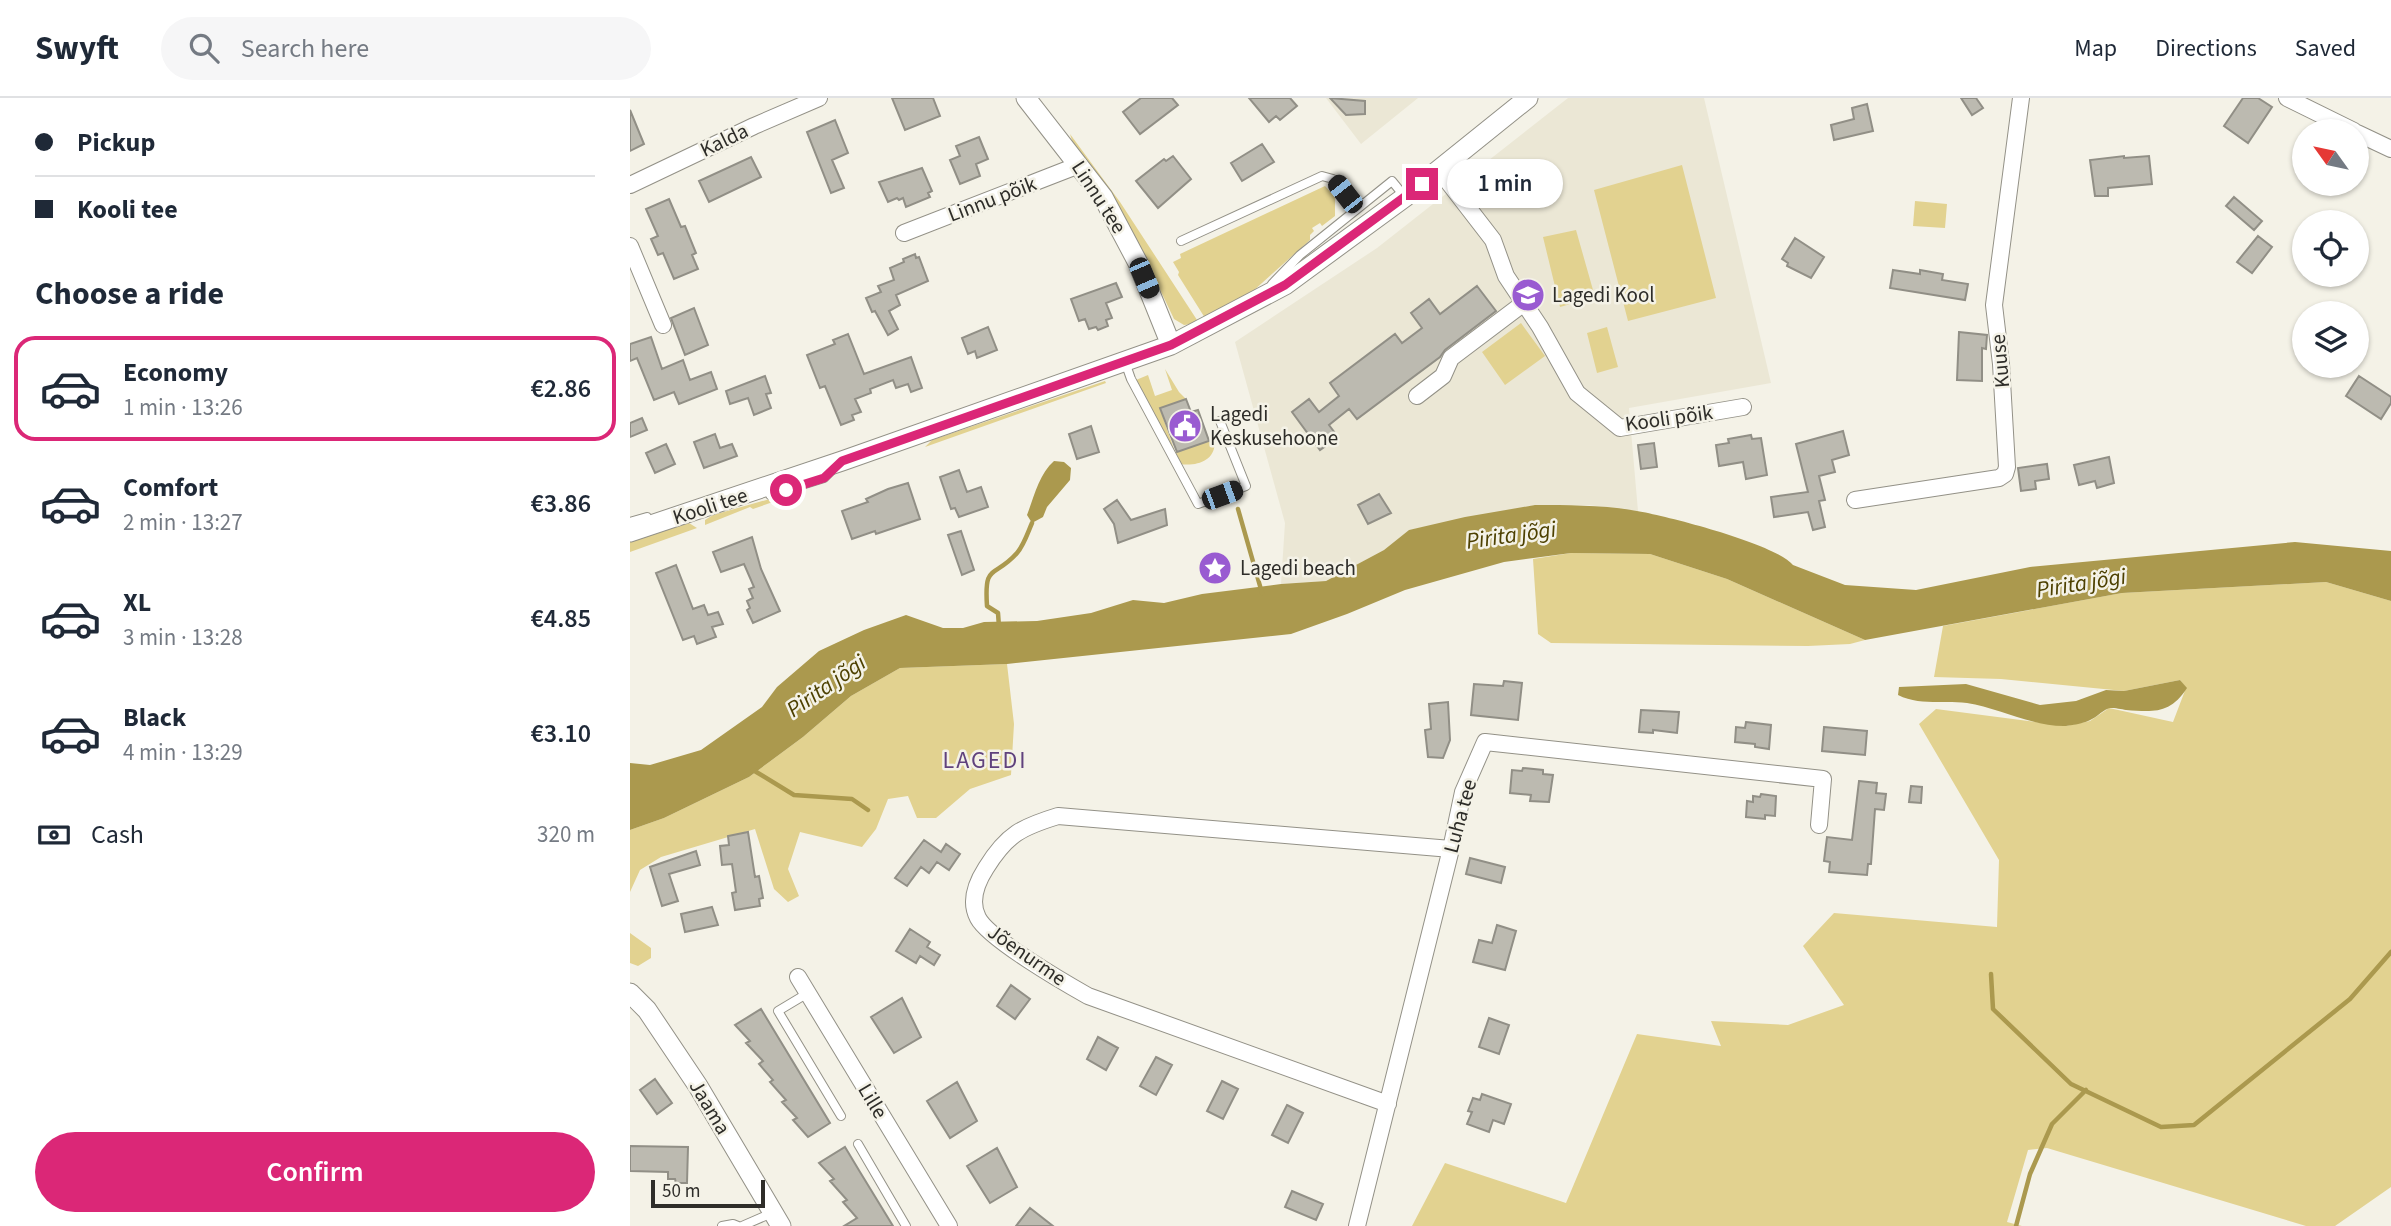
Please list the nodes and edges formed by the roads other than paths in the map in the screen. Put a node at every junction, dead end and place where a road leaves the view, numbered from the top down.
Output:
1 (819, 98) edge
2 (1026, 98) edge
3 (1528, 98) edge
4 (2021, 98) edge
5 (2287, 98) edge
6 (2330, 119) edge
7 (2370, 139) edge
8 (2391, 149) edge
9 (1079, 165) junction
10 (1438, 170) junction
11 (630, 185) edge
12 (1405, 197) junction
13 (1357, 209) junction
14 (904, 233) dead end
15 (1181, 242) dead end
16 (630, 246) edge
17 (1256, 302) junction
18 (1524, 303) junction
19 (663, 325) dead end
20 (1171, 345) junction
21 (1125, 362) junction
22 (1417, 396) dead end
23 (1743, 407) dead end
24 (1220, 421) dead end
25 (1855, 500) dead end
26 (677, 516) junction
27 (630, 522) edge
28 (630, 532) edge
29 (1819, 825) dead end
30 (1451, 849) junction
31 (798, 977) dead end
32 (630, 993) edge
33 (808, 993) junction
34 (1388, 1104) junction
35 (841, 1116) dead end
36 (858, 1144) dead end
37 (777, 1219) edge
38 (722, 1226) edge
39 (740, 1226) edge
40 (906, 1226) edge
41 (948, 1226) edge
42 (1357, 1226) edge

1 - 11 street, Kalda
2 - 9 street, Linnu tee
3 - 10 street, Kooli tee
4 - 25 street, Kuuse
5 - 6 street
7 - 8 street
9 - 14 street, Linnu põik
9 - 20 street, Linnu tee
10 - 12 street, Kooli tee
10 - 18 street, Kooli põik
12 - 13 lane
12 - 17 street, Kooli tee
13 - 15 lane
13 - 17 lane
16 - 19 street
17 - 20 street, Kooli tee
18 - 22 street
18 - 23 street, Kooli põik
20 - 21 street, Kooli tee
21 - 24 lane
21 - 26 street, Kooli tee
26 - 27 lane
26 - 28 street, Kooli tee
29 - 30 street, Luha tee
30 - 34 street, Luha tee
30 - 34 street, Jõenurme
31 - 33 street, Lille
32 - 37 street, Jaama
33 - 35 lane
33 - 41 street, Lille
34 - 42 street, Luha tee
36 - 40 lane
37 - 39 lane
38 - 39 lane

